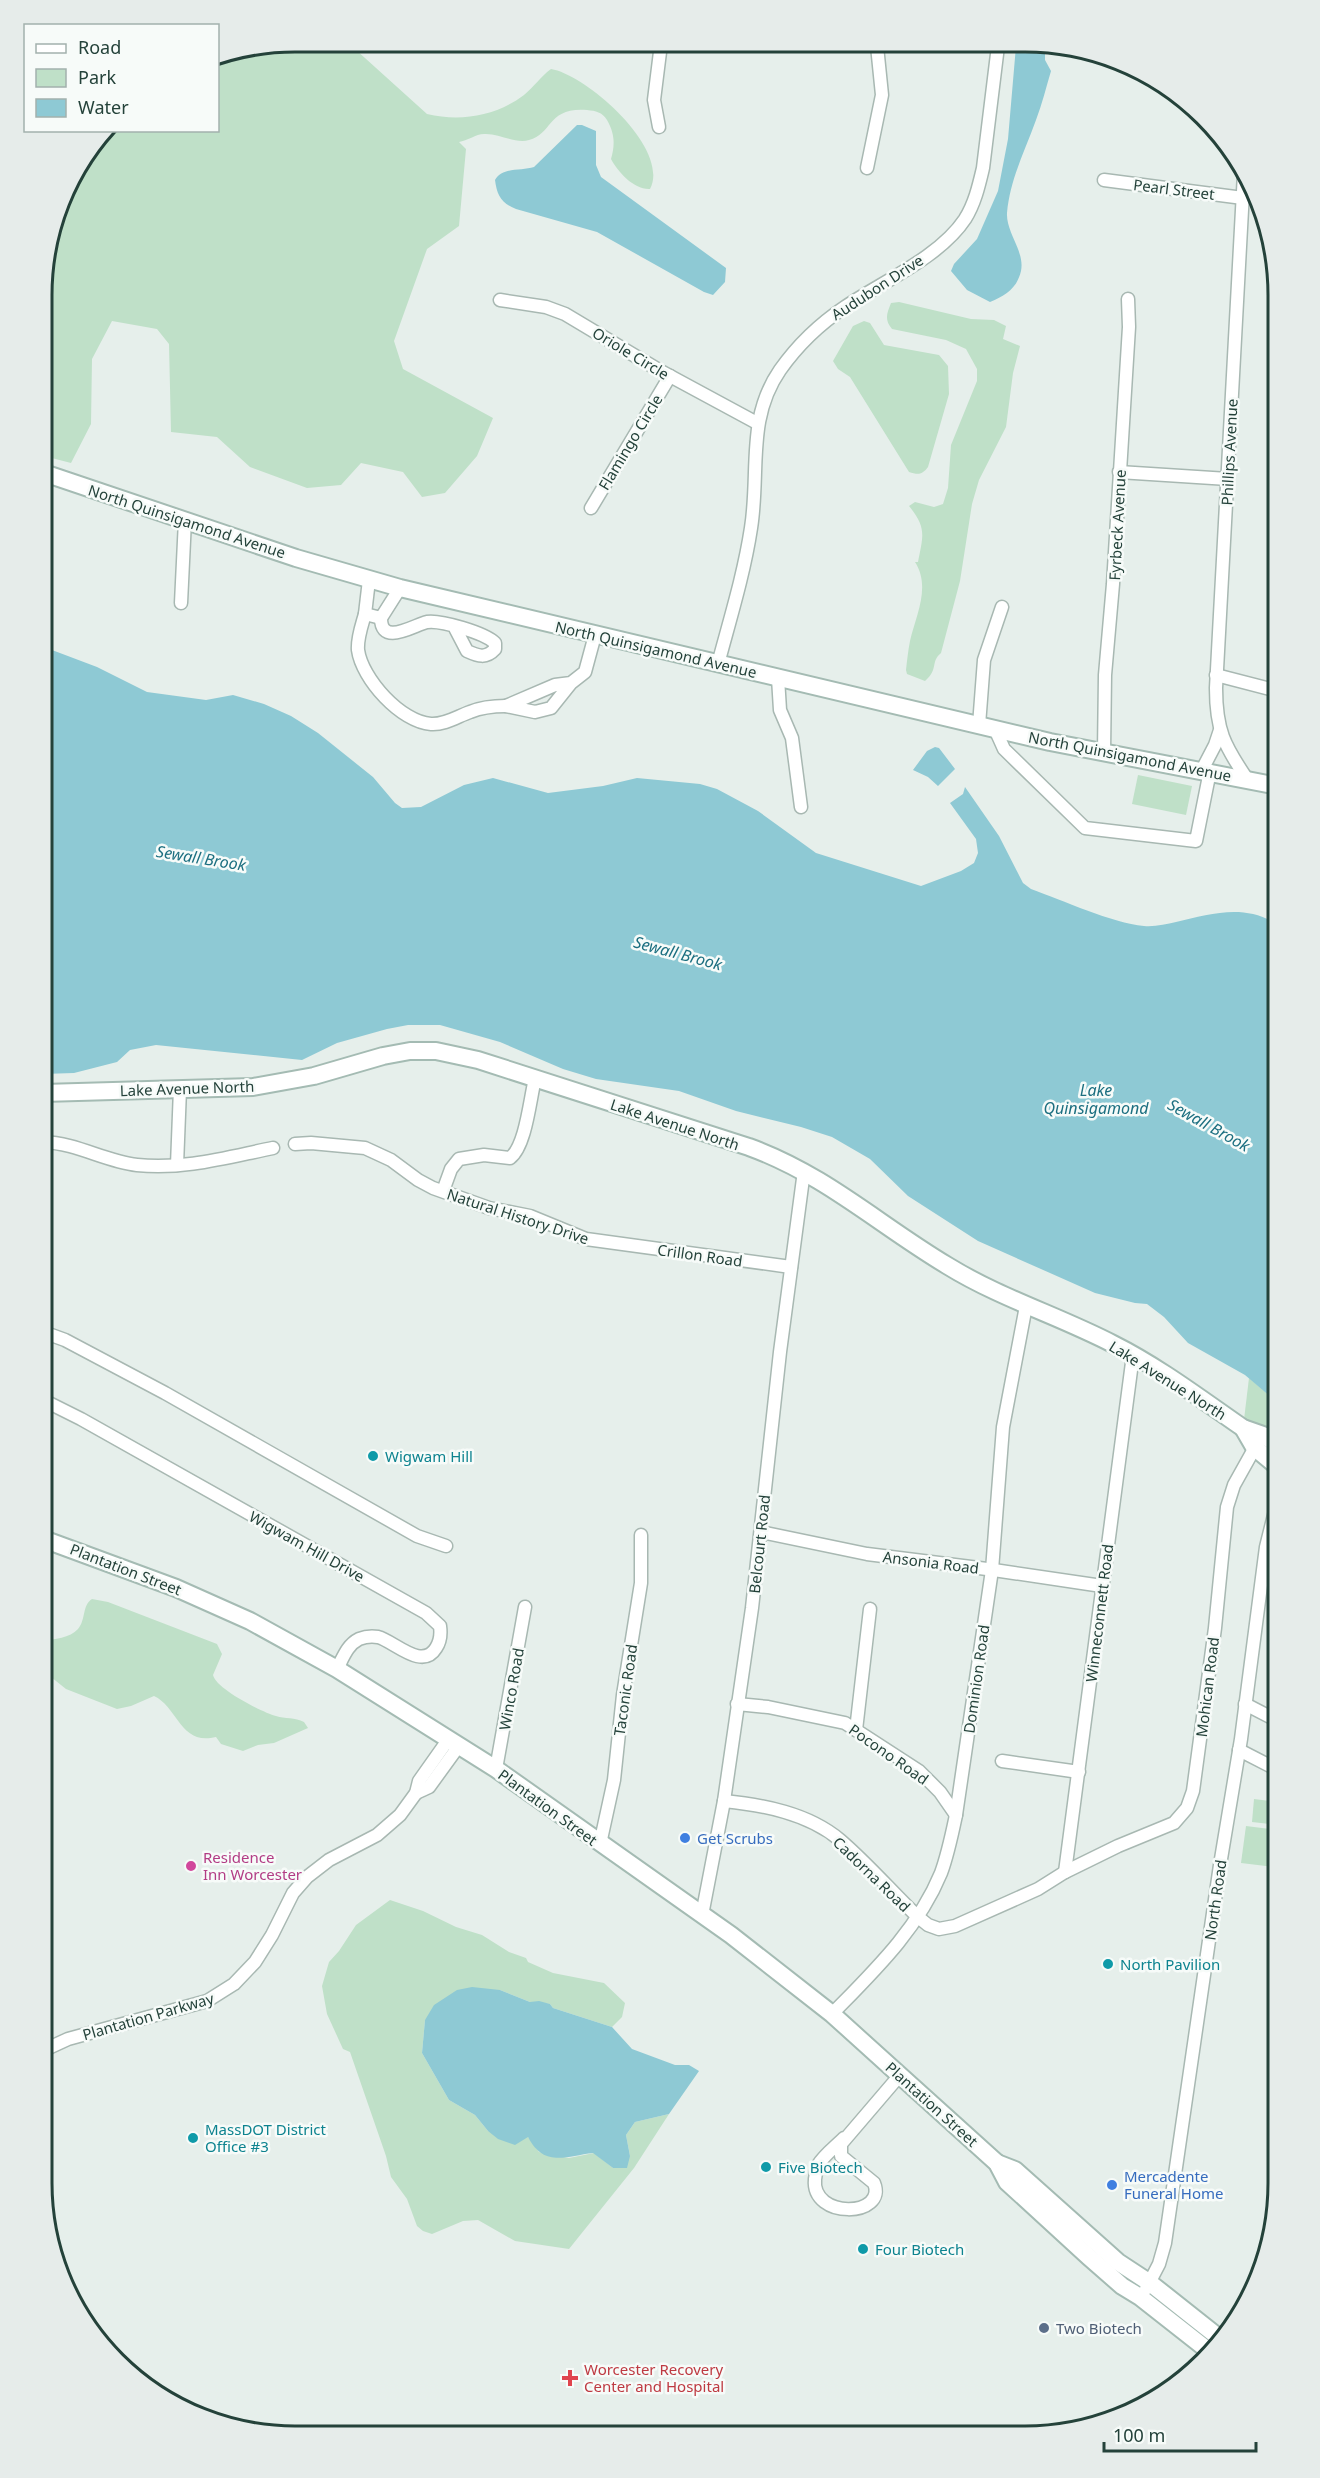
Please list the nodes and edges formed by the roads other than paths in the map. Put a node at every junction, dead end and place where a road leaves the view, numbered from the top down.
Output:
1 (660, 52) edge
2 (878, 52) edge
3 (997, 52) edge
4 (659, 127) dead end
5 (867, 168) dead end
6 (1104, 180) dead end
7 (1243, 191) edge
8 (1243, 198) junction
9 (1128, 299) dead end
10 (501, 300) dead end
11 (669, 376) junction
12 (757, 423) junction
13 (1119, 472) junction
14 (52, 477) edge
15 (1228, 479) junction
16 (591, 508) dead end
17 (185, 520) junction
18 (369, 580) junction
19 (400, 588) junction
20 (181, 603) dead end
21 (1002, 607) dead end
22 (365, 614) junction
23 (381, 618) junction
24 (455, 628) dead end
25 (595, 635) junction
26 (718, 664) junction
27 (1216, 675) junction
28 (778, 678) junction
29 (571, 683) junction
30 (1268, 689) edge
31 (506, 706) junction
32 (987, 727) junction
33 (1220, 730) junction
34 (1104, 752) junction
35 (1206, 771) junction
36 (1247, 779) junction
37 (1268, 784) edge
38 (801, 807) dead end
39 (535, 1079) junction
40 (180, 1089) junction
41 (52, 1093) edge
42 (52, 1143) edge
43 (295, 1144) dead end
44 (273, 1148) dead end
45 (177, 1165) junction
46 (804, 1171) junction
47 (443, 1191) junction
48 (610, 1243) joint
49 (791, 1268) junction
50 (1026, 1306) junction
51 (52, 1335) edge
52 (1133, 1355) junction
53 (52, 1404) edge
54 (1259, 1441) junction
55 (1268, 1443) edge
56 (1268, 1453) edge
57 (761, 1532) junction
58 (641, 1535) dead end
59 (52, 1542) edge
60 (446, 1546) dead end
61 (1268, 1558) edge
62 (992, 1569) junction
63 (1102, 1587) junction
64 (525, 1607) dead end
65 (870, 1609) dead end
66 (337, 1669) junction
67 (738, 1704) junction
68 (1245, 1704) junction
69 (1268, 1716) edge
70 (856, 1730) junction
71 (453, 1743) junction
72 (1239, 1750) junction
73 (1002, 1761) dead end
74 (1268, 1765) edge
75 (496, 1770) junction
76 (1078, 1772) junction
77 (724, 1800) junction
78 (956, 1815) junction
79 (600, 1844) junction
80 (1065, 1872) junction
81 (702, 1915) junction
82 (918, 1917) junction
83 (832, 2014) junction
84 (52, 2047) edge
85 (900, 2075) junction
86 (844, 2138) junction
87 (1145, 2290) junction
88 (1214, 2335) edge
89 (1204, 2346) edge

1 - 4 street
2 - 5 street
3 - 12 street, Audubon Drive
6 - 8 street, Pearl Street
7 - 8 street, Phillips Avenue
8 - 15 street, Phillips Avenue
9 - 13 street, Fyrbeck Avenue
10 - 11 street, Oriole Circle
11 - 12 street, Oriole Circle
11 - 16 street, Flamingo Circle
12 - 26 street, Audubon Drive
13 - 15 street
13 - 34 street, Fyrbeck Avenue
14 - 17 main road, North Quinsigamond Avenue
15 - 27 street, Phillips Avenue
17 - 18 main road, North Quinsigamond Avenue
17 - 20 street
18 - 19 main road, North Quinsigamond Avenue
18 - 22 street
19 - 23 street
19 - 25 main road, North Quinsigamond Avenue
21 - 32 street
22 - 23 street
22 - 31 street
23 - 24 street
25 - 26 main road, North Quinsigamond Avenue
25 - 29 street
26 - 28 main road, North Quinsigamond Avenue
27 - 30 street
27 - 33 street, Phillips Avenue
28 - 32 main road, North Quinsigamond Avenue
28 - 38 street
29 - 31 street
29 - 31 street
32 - 34 main road, North Quinsigamond Avenue
32 - 35 street
33 - 35 street
33 - 36 street, Phillips Avenue
34 - 35 main road, North Quinsigamond Avenue
35 - 36 main road, North Quinsigamond Avenue
36 - 37 main road, North Quinsigamond Avenue
39 - 40 main road, Lake Avenue North
39 - 46 main road, Lake Avenue North
39 - 47 street
40 - 41 main road, Lake Avenue North
40 - 45 street
42 - 45 street
43 - 47 street, Natural History Drive
44 - 45 street
46 - 49 street, Belcourt Road
46 - 50 main road, Lake Avenue North
47 - 48 street, Natural History Drive
48 - 49 street, Crillon Road
49 - 57 street, Belcourt Road
50 - 52 main road, Lake Avenue North
50 - 62 street, Dominion Road
51 - 60 street
52 - 54 main road, Lake Avenue North
52 - 63 street, Winneconnett Road
53 - 66 street, Wigwam Hill Drive
54 - 55 main road, Lake Avenue North
54 - 56 main road, Lake Avenue North
54 - 80 street, Mohican Road
57 - 62 street, Ansonia Road
57 - 67 street, Belcourt Road
58 - 79 street, Taconic Road
59 - 66 main road, Plantation Street
61 - 68 street, North Road
62 - 63 street, Ansonia Road
62 - 78 street, Dominion Road
63 - 76 street, Winneconnett Road
64 - 75 street, Winco Road
65 - 70 street
66 - 71 main road, Plantation Street
67 - 70 street, Pocono Road
67 - 77 street, Belcourt Road
68 - 69 street
68 - 72 street, North Road
70 - 78 street, Pocono Road
71 - 75 main road, Plantation Street
71 - 84 street, Plantation Parkway
72 - 74 street
72 - 87 street, North Road
73 - 76 street
75 - 79 main road, Plantation Street
76 - 80 street, Winneconnett Road
77 - 81 street, Belcourt Road
77 - 82 street, Cadorna Road
78 - 82 street, Dominion Road
79 - 81 main road, Plantation Street
80 - 82 street, Mohican Road
81 - 83 main road, Plantation Street
82 - 83 street, Dominion Road
83 - 85 main road, Plantation Street
85 - 86 street
85 - 87 main road, Plantation Street
86 - 86 street
87 - 88 main road, Plantation Street
87 - 89 main road, Plantation Street

